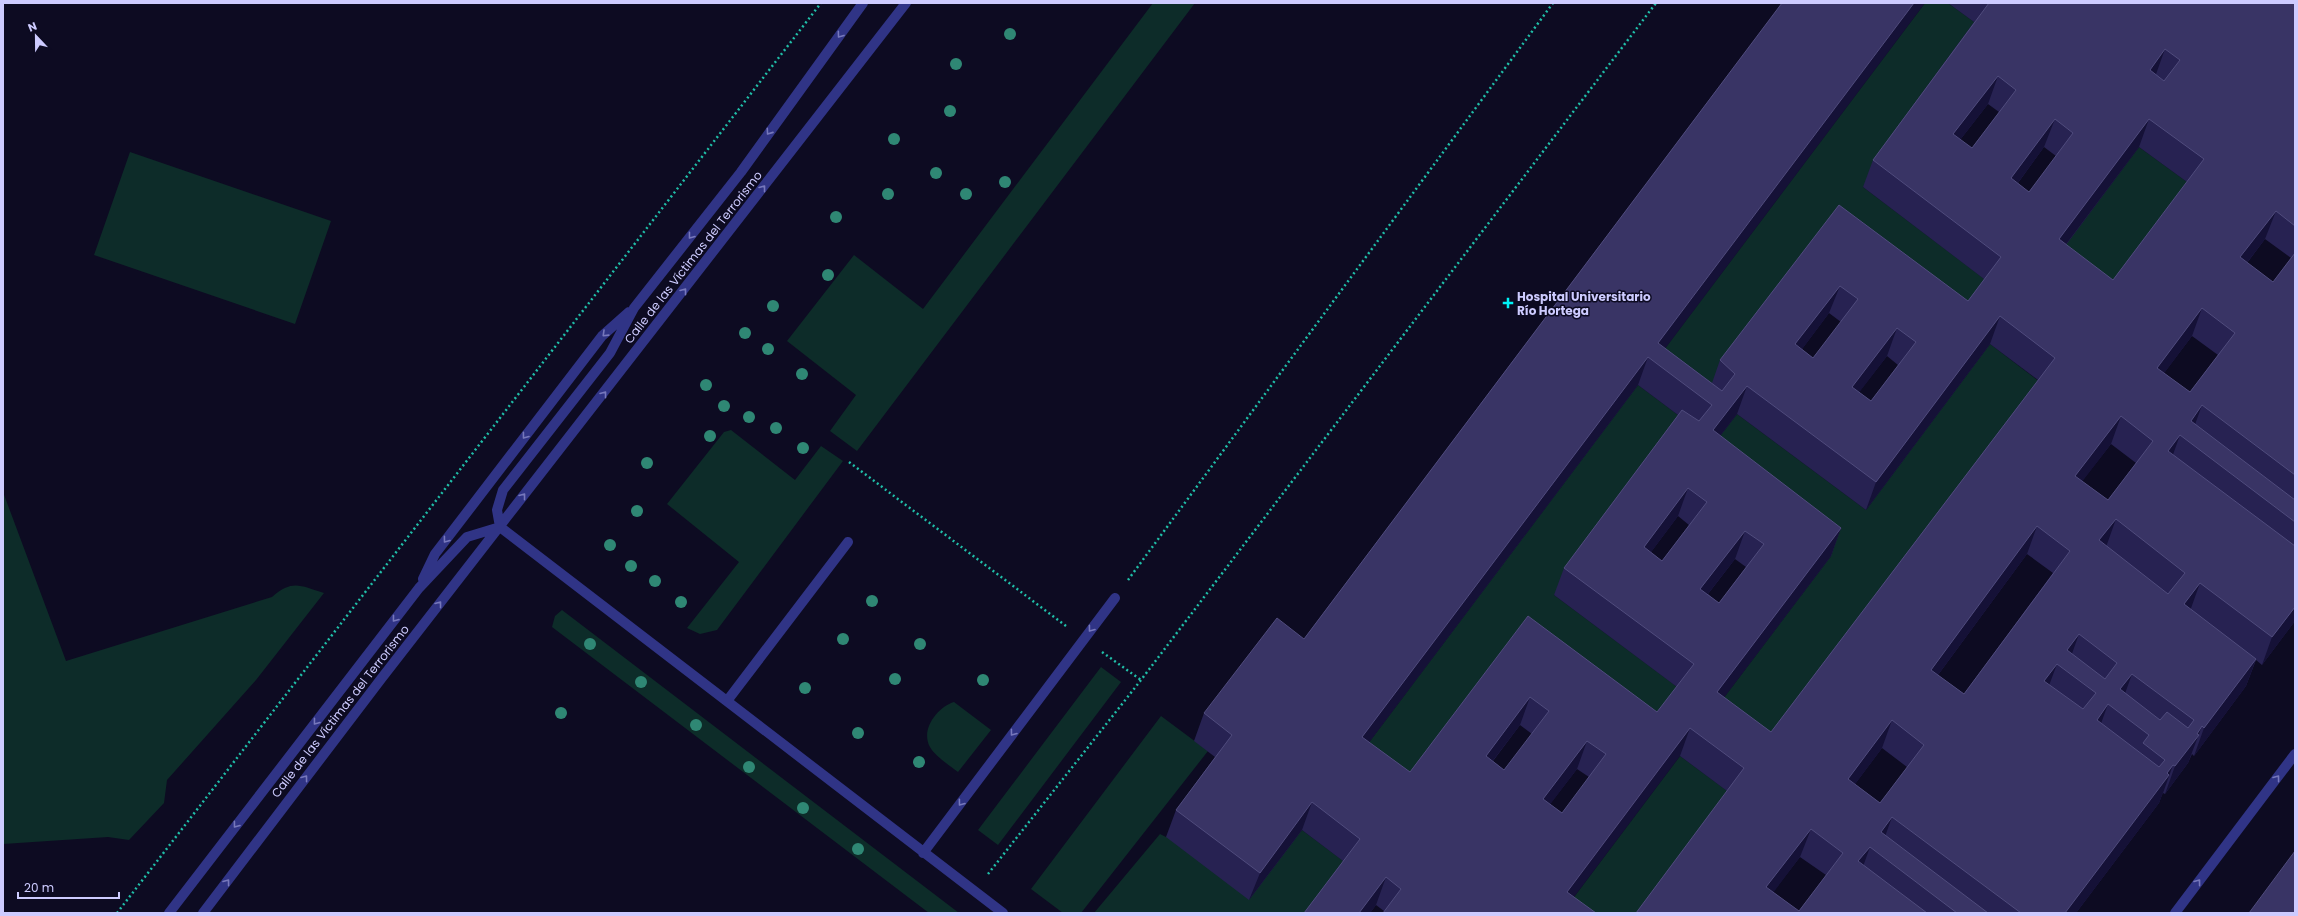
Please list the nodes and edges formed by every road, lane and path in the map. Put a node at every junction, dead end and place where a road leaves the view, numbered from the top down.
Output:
1 (821, 3) edge
2 (863, 3) edge
3 (906, 3) edge
4 (1553, 3) edge
5 (1656, 3) edge
6 (634, 308) junction
7 (849, 462) dead end
8 (500, 527) junction
9 (848, 542) dead end
10 (419, 588) junction
11 (1115, 598) joint
12 (1084, 640) junction
13 (1141, 680) junction
14 (727, 701) junction
15 (2295, 754) edge
16 (923, 853) junction
17 (974, 891) junction
18 (117, 913) edge
19 (169, 913) edge
20 (203, 913) edge
21 (1003, 913) edge
22 (2175, 913) edge

1 - 18 path
2 -> 6 street, Calle de las Víctimas del Terrorismo
8 -> 3 street, Calle de las Víctimas del Terrorismo
4 - 11 path
5 - 13 path
6 - 8 street, Calle de las Víctimas del Terrorismo
6 -> 10 street, Calle de las Víctimas del Terrorismo
7 - 12 path
8 - 10 street, Calle de las Víctimas del Terrorismo
8 - 14 street
20 -> 8 street, Calle de las Víctimas del Terrorismo
9 - 14 street
10 -> 19 street, Calle de las Víctimas del Terrorismo
11 -> 12 street
12 - 13 path
12 -> 16 street
13 - 17 path
14 - 16 street
22 -> 15 street
16 - 17 street
17 - 21 street

